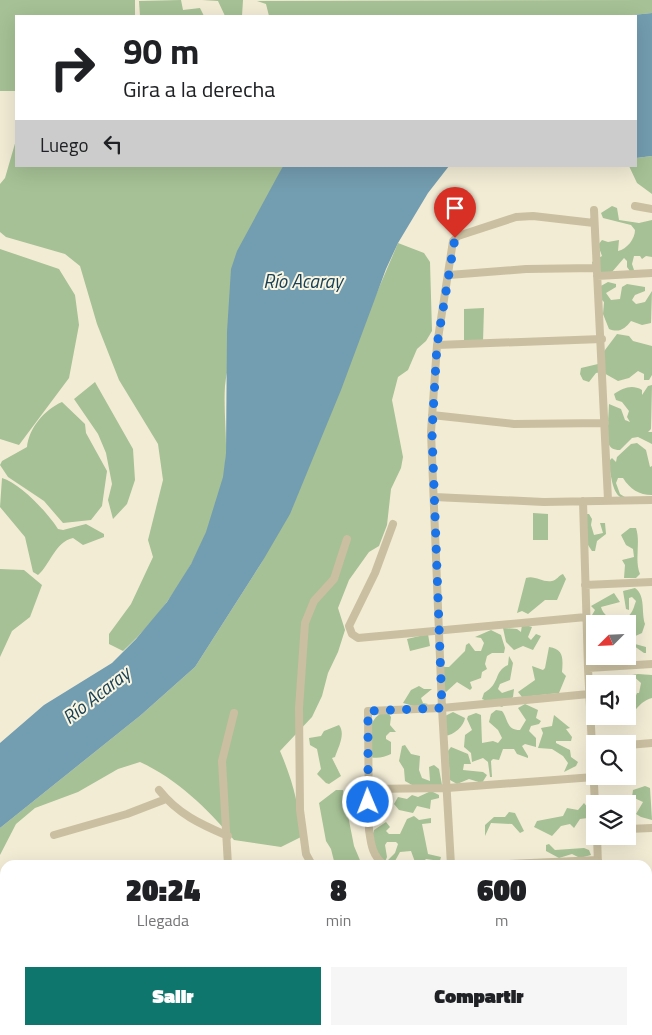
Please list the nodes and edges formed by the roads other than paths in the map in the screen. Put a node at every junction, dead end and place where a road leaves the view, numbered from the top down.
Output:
1 (635, 206) dead end
2 (652, 209) edge
3 (594, 210) dead end
4 (594, 223) junction
5 (597, 272) junction
6 (652, 273) edge
7 (449, 275) junction
8 (602, 339) junction
9 (437, 345) junction
10 (432, 415) junction
11 (605, 423) junction
12 (434, 497) junction
13 (608, 500) junction
14 (652, 500) edge
15 (583, 501) junction
16 (393, 524) dead end
17 (347, 539) dead end
18 (652, 582) edge
19 (585, 585) junction
20 (586, 617) joint
21 (439, 629) junction
22 (652, 664) edge
23 (588, 665) edge
24 (588, 668) junction
25 (588, 675) edge
26 (586, 694) edge
27 (442, 708) junction
28 (234, 713) dead end
29 (652, 743) edge
30 (636, 744) edge
31 (586, 777) edge
32 (368, 788) junction
33 (447, 788) junction
34 (159, 790) dead end
35 (166, 799) junction
36 (652, 828) edge
37 (636, 829) edge
38 (54, 835) dead end
39 (228, 836) junction
40 (597, 845) edge
41 (228, 860) edge
42 (309, 860) edge
43 (378, 860) edge
44 (451, 860) edge
45 (598, 860) edge

1 - 2 street
3 - 4 street
4 - 5 street
4 - 7 street
5 - 6 street
5 - 7 street
5 - 8 street
7 - 9 street
8 - 9 street
8 - 11 street
9 - 10 street
10 - 11 street
10 - 12 street
11 - 13 street
12 - 15 street
12 - 21 street
13 - 14 street
13 - 15 street
15 - 19 street
16 - 21 street
17 - 42 street
18 - 19 street
19 - 20 street
20 - 21 street
21 - 27 street
22 - 24 street
23 - 24 street
24 - 25 street
26 - 27 street
27 - 32 street
27 - 33 street
28 - 39 street
29 - 30 street
31 - 33 street
32 - 33 street
32 - 43 street
33 - 44 street
34 - 35 street
35 - 38 street
35 - 39 street
36 - 37 street
39 - 41 street
40 - 45 street

